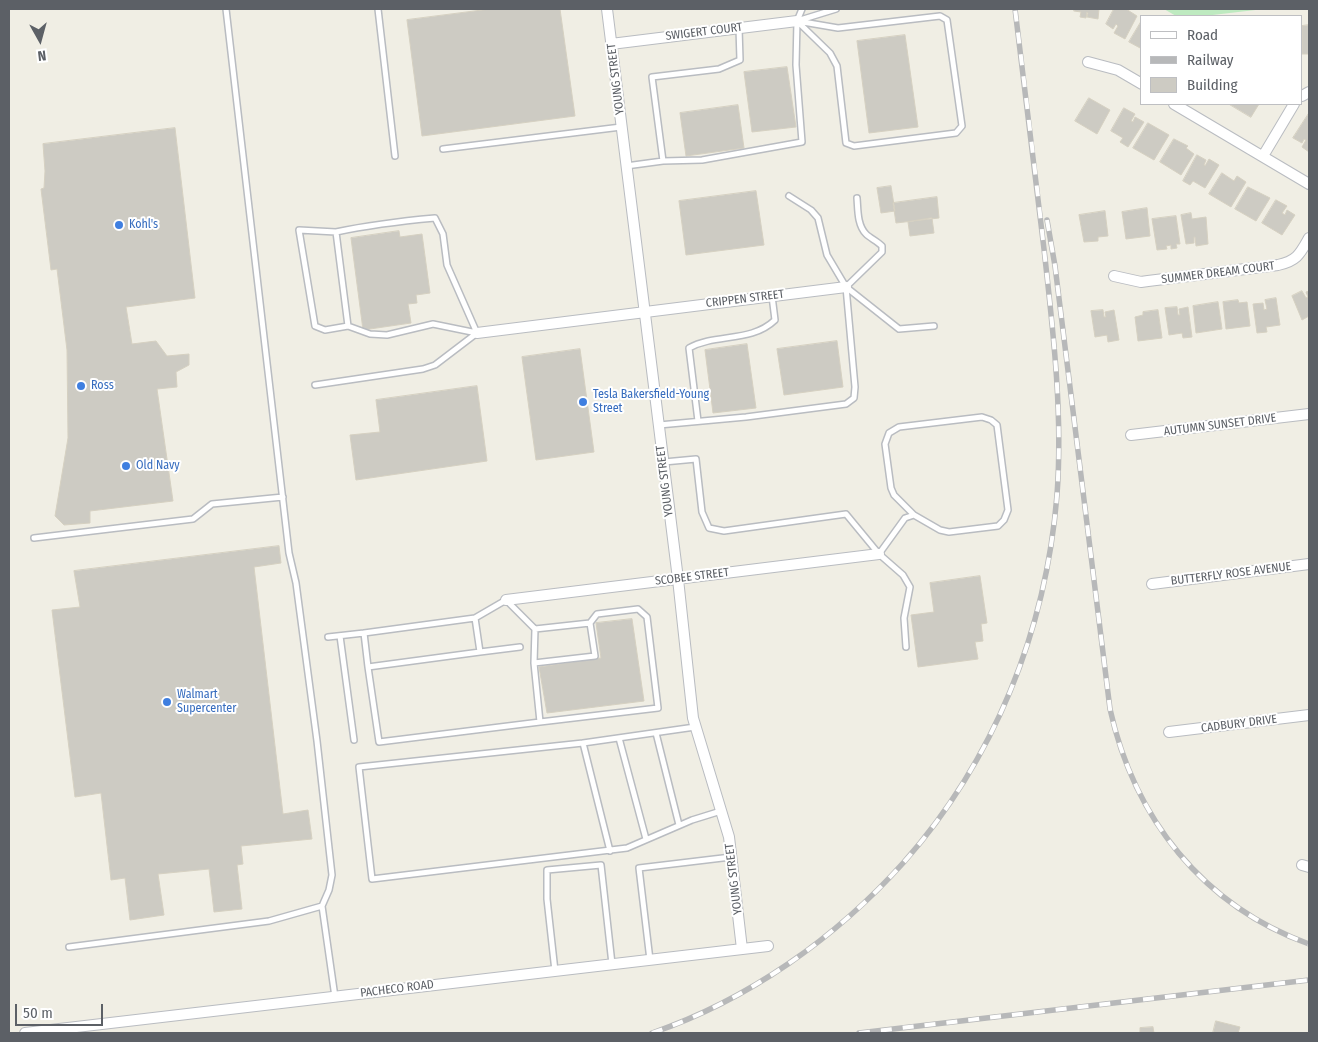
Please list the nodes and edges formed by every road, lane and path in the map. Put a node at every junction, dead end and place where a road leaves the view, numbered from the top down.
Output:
1 (226, 9) edge
2 (378, 9) edge
3 (607, 9) edge
4 (802, 9) edge
5 (836, 9) edge
6 (798, 21) junction
7 (739, 28) junction
8 (611, 44) junction
9 (1088, 62) dead end
10 (1140, 83) edge
11 (1176, 105) edge
12 (1293, 105) edge
13 (622, 127) junction
14 (444, 149) dead end
15 (395, 156) dead end
16 (1263, 156) junction
17 (663, 161) junction
18 (626, 166) junction
19 (1309, 184) edge
20 (789, 196) dead end
21 (857, 198) dead end
22 (336, 232) junction
23 (1309, 238) edge
24 (1114, 276) dead end
25 (846, 287) junction
26 (772, 296) junction
27 (645, 311) junction
28 (348, 326) junction
29 (934, 326) dead end
30 (477, 333) junction
31 (315, 385) dead end
32 (1309, 414) edge
33 (698, 421) junction
34 (659, 425) junction
35 (1131, 435) dead end
36 (663, 462) junction
37 (283, 497) junction
38 (914, 514) junction
39 (34, 538) dead end
40 (879, 554) junction
41 (1309, 564) edge
42 (678, 579) junction
43 (1152, 584) dead end
44 (506, 600) junction
45 (475, 618) junction
46 (590, 623) junction
47 (535, 629) junction
48 (364, 633) junction
49 (340, 636) junction
50 (328, 637) dead end
51 (520, 647) dead end
52 (906, 647) dead end
53 (480, 652) junction
54 (534, 664) junction
55 (368, 666) junction
56 (1309, 716) edge
57 (540, 722) junction
58 (696, 727) junction
59 (656, 732) junction
60 (1169, 732) dead end
61 (619, 738) junction
62 (354, 740) dead end
63 (583, 743) junction
64 (721, 811) junction
65 (679, 825) junction
66 (646, 839) junction
67 (610, 851) junction
68 (732, 856) junction
69 (322, 906) junction
70 (768, 946) dead end
71 (69, 948) dead end
72 (742, 949) junction
73 (650, 960) junction
74 (612, 964) junction
75 (556, 971) junction
76 (335, 997) junction
77 (25, 1033) edge

1 - 37 lane
2 - 15 lane
3 - 8 street, YOUNG STREET
4 - 6 lane
5 - 6 lane
6 - 6 lane
6 - 7 street, SWIGERT COURT
6 - 17 lane
7 - 8 street, SWIGERT COURT
7 - 17 lane
8 - 13 street, YOUNG STREET
9 - 10 street
11 - 16 street
12 - 16 street
13 - 14 lane
13 - 18 street, YOUNG STREET
16 - 19 street
17 - 18 lane
18 - 27 street, YOUNG STREET
20 - 25 lane
21 - 25 lane
22 - 28 lane
22 - 28 lane
22 - 30 lane
23 - 24 street, SUMMER DREAM COURT
25 - 26 street, CRIPPEN STREET
25 - 29 lane
25 - 33 lane
26 - 27 street, CRIPPEN STREET
26 - 33 lane
27 - 30 street, CRIPPEN STREET
27 - 34 street, YOUNG STREET
28 - 30 lane
30 - 31 lane
32 - 35 street, AUTUMN SUNSET DRIVE
33 - 34 lane
34 - 36 street, YOUNG STREET
36 - 40 lane
36 - 42 street, YOUNG STREET
37 - 39 lane
37 - 69 lane
38 - 38 lane
38 - 40 lane
40 - 42 street, SCOBEE STREET
40 - 52 lane
41 - 43 street, BUTTERFLY ROSE AVENUE
42 - 44 street, SCOBEE STREET
42 - 58 street, YOUNG STREET
44 - 45 lane
44 - 47 lane
45 - 48 lane
45 - 53 lane
46 - 47 lane
46 - 54 lane
46 - 57 lane
47 - 54 lane
48 - 49 lane
48 - 55 lane
49 - 50 lane
49 - 62 lane
51 - 53 lane
53 - 55 lane
54 - 57 lane
55 - 57 lane
56 - 60 street, CADBURY DRIVE
58 - 59 lane
58 - 64 street, YOUNG STREET
59 - 61 lane
59 - 65 lane
61 - 63 lane
61 - 66 lane
63 - 67 lane
63 - 67 lane
64 - 65 lane
64 - 68 street, YOUNG STREET
65 - 66 lane
66 - 67 lane
68 - 72 street, YOUNG STREET
68 - 73 lane
69 - 71 lane
69 - 76 lane
70 - 72 street, PACHECO ROAD
72 - 73 street, PACHECO ROAD
73 - 74 street, PACHECO ROAD
74 - 75 street, PACHECO ROAD
74 - 75 lane
75 - 76 street, PACHECO ROAD
76 - 77 street, PACHECO ROAD

